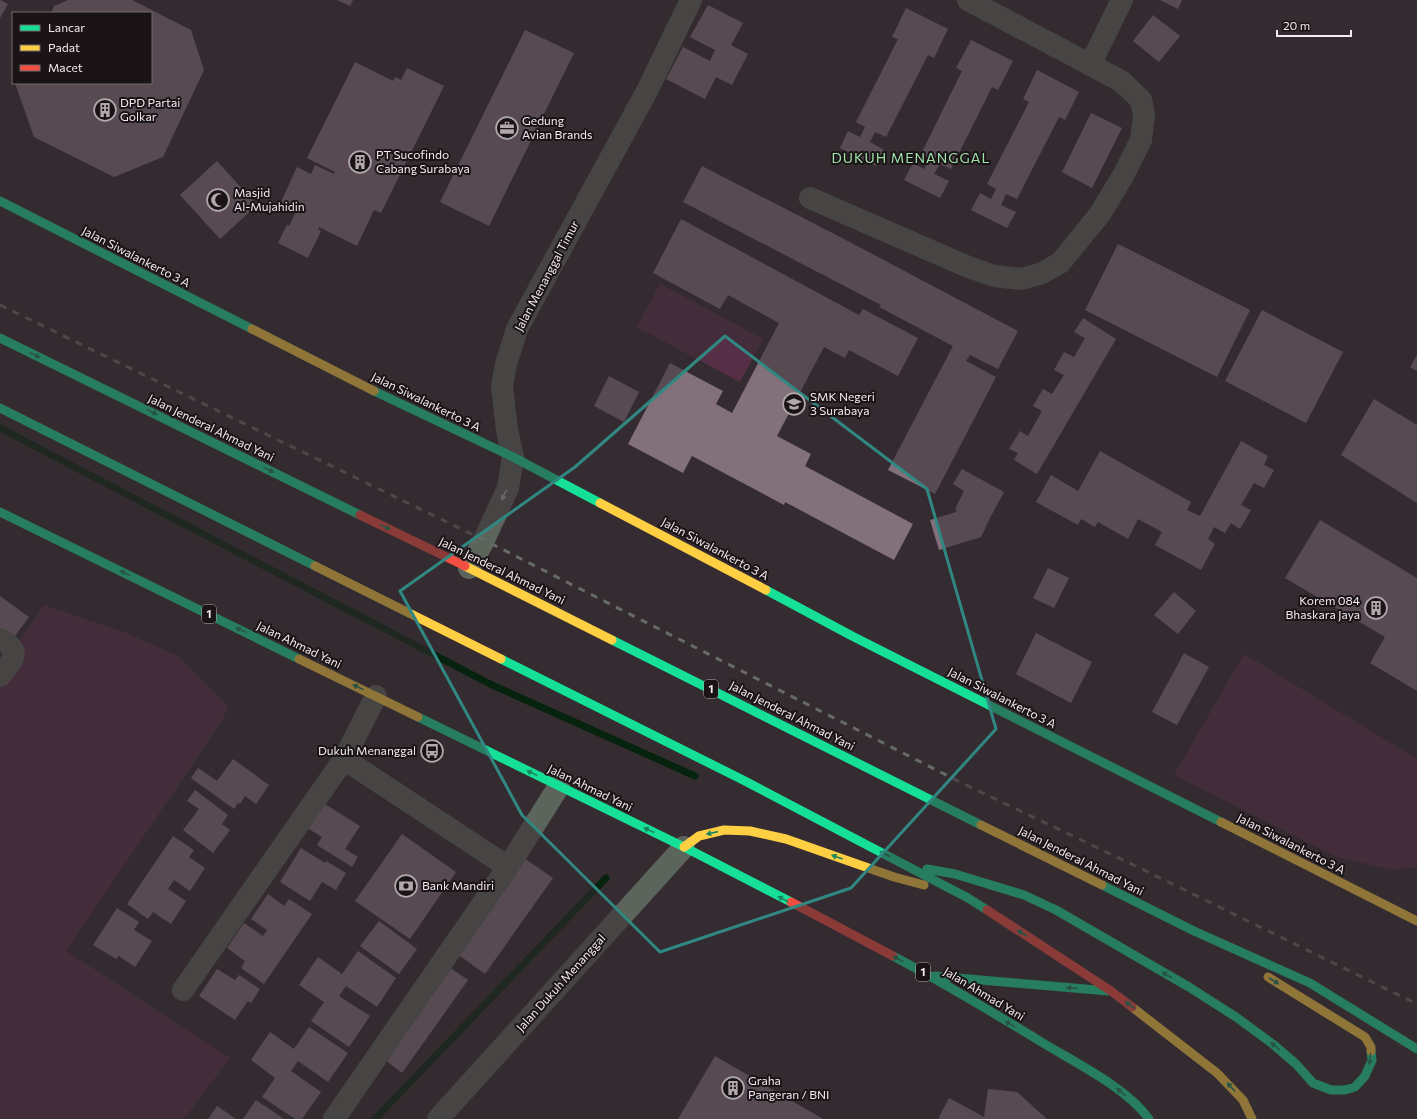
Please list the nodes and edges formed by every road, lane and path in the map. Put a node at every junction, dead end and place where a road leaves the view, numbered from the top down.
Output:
1 (691, 0) edge
2 (968, 0) edge
3 (1122, 0) edge
4 (1090, 65) junction
5 (810, 198) dead end
6 (0, 201) edge
7 (0, 338) edge
8 (0, 408) edge
9 (514, 457) junction
10 (0, 512) edge
11 (470, 568) junction
12 (0, 639) edge
13 (0, 676) edge
14 (376, 696) junction
15 (344, 759) junction
16 (559, 786) junction
17 (684, 847) junction
18 (908, 866) junction
19 (508, 868) junction
20 (968, 898) junction
21 (1417, 921) edge
22 (1194, 931) junction
23 (930, 976) junction
24 (183, 990) dead end
25 (1111, 991) junction
26 (1417, 1049) edge
27 (334, 1119) edge
28 (438, 1119) edge
29 (1149, 1119) edge
30 (1252, 1119) edge

1 - 9 street, Jalan Menanggal Timur
2 - 4 street
3 - 4 street
4 - 5 street
6 - 9 main road, Jalan Siwalankerto 3 A
7 -> 11 main road, Jalan Jenderal Ahmad Yani / 1
18 -> 8 main road
9 -> 11 street, Jalan Menanggal Timur
9 - 21 main road, Jalan Siwalankerto 3 A
14 -> 10 main road, Jalan Ahmad Yani / 1
11 - 22 main road, Jalan Jenderal Ahmad Yani / 1
12 - 13 street
14 - 15 street
16 -> 14 main road, Jalan Ahmad Yani / 1
15 - 19 street
15 - 24 street
17 -> 16 main road, Jalan Ahmad Yani / 1
16 - 19 street
20 -> 17 main road
23 -> 17 main road, Jalan Ahmad Yani / 1
17 - 28 street, Jalan Dukuh Menanggal
18 - 20 main road
22 -> 18 main road
19 - 27 street
25 -> 20 main road
22 - 26 main road, Jalan Jenderal Ahmad Yani / 1
25 -> 23 main road
29 -> 23 main road, Jalan Ahmad Yani / 1
30 -> 25 main road

